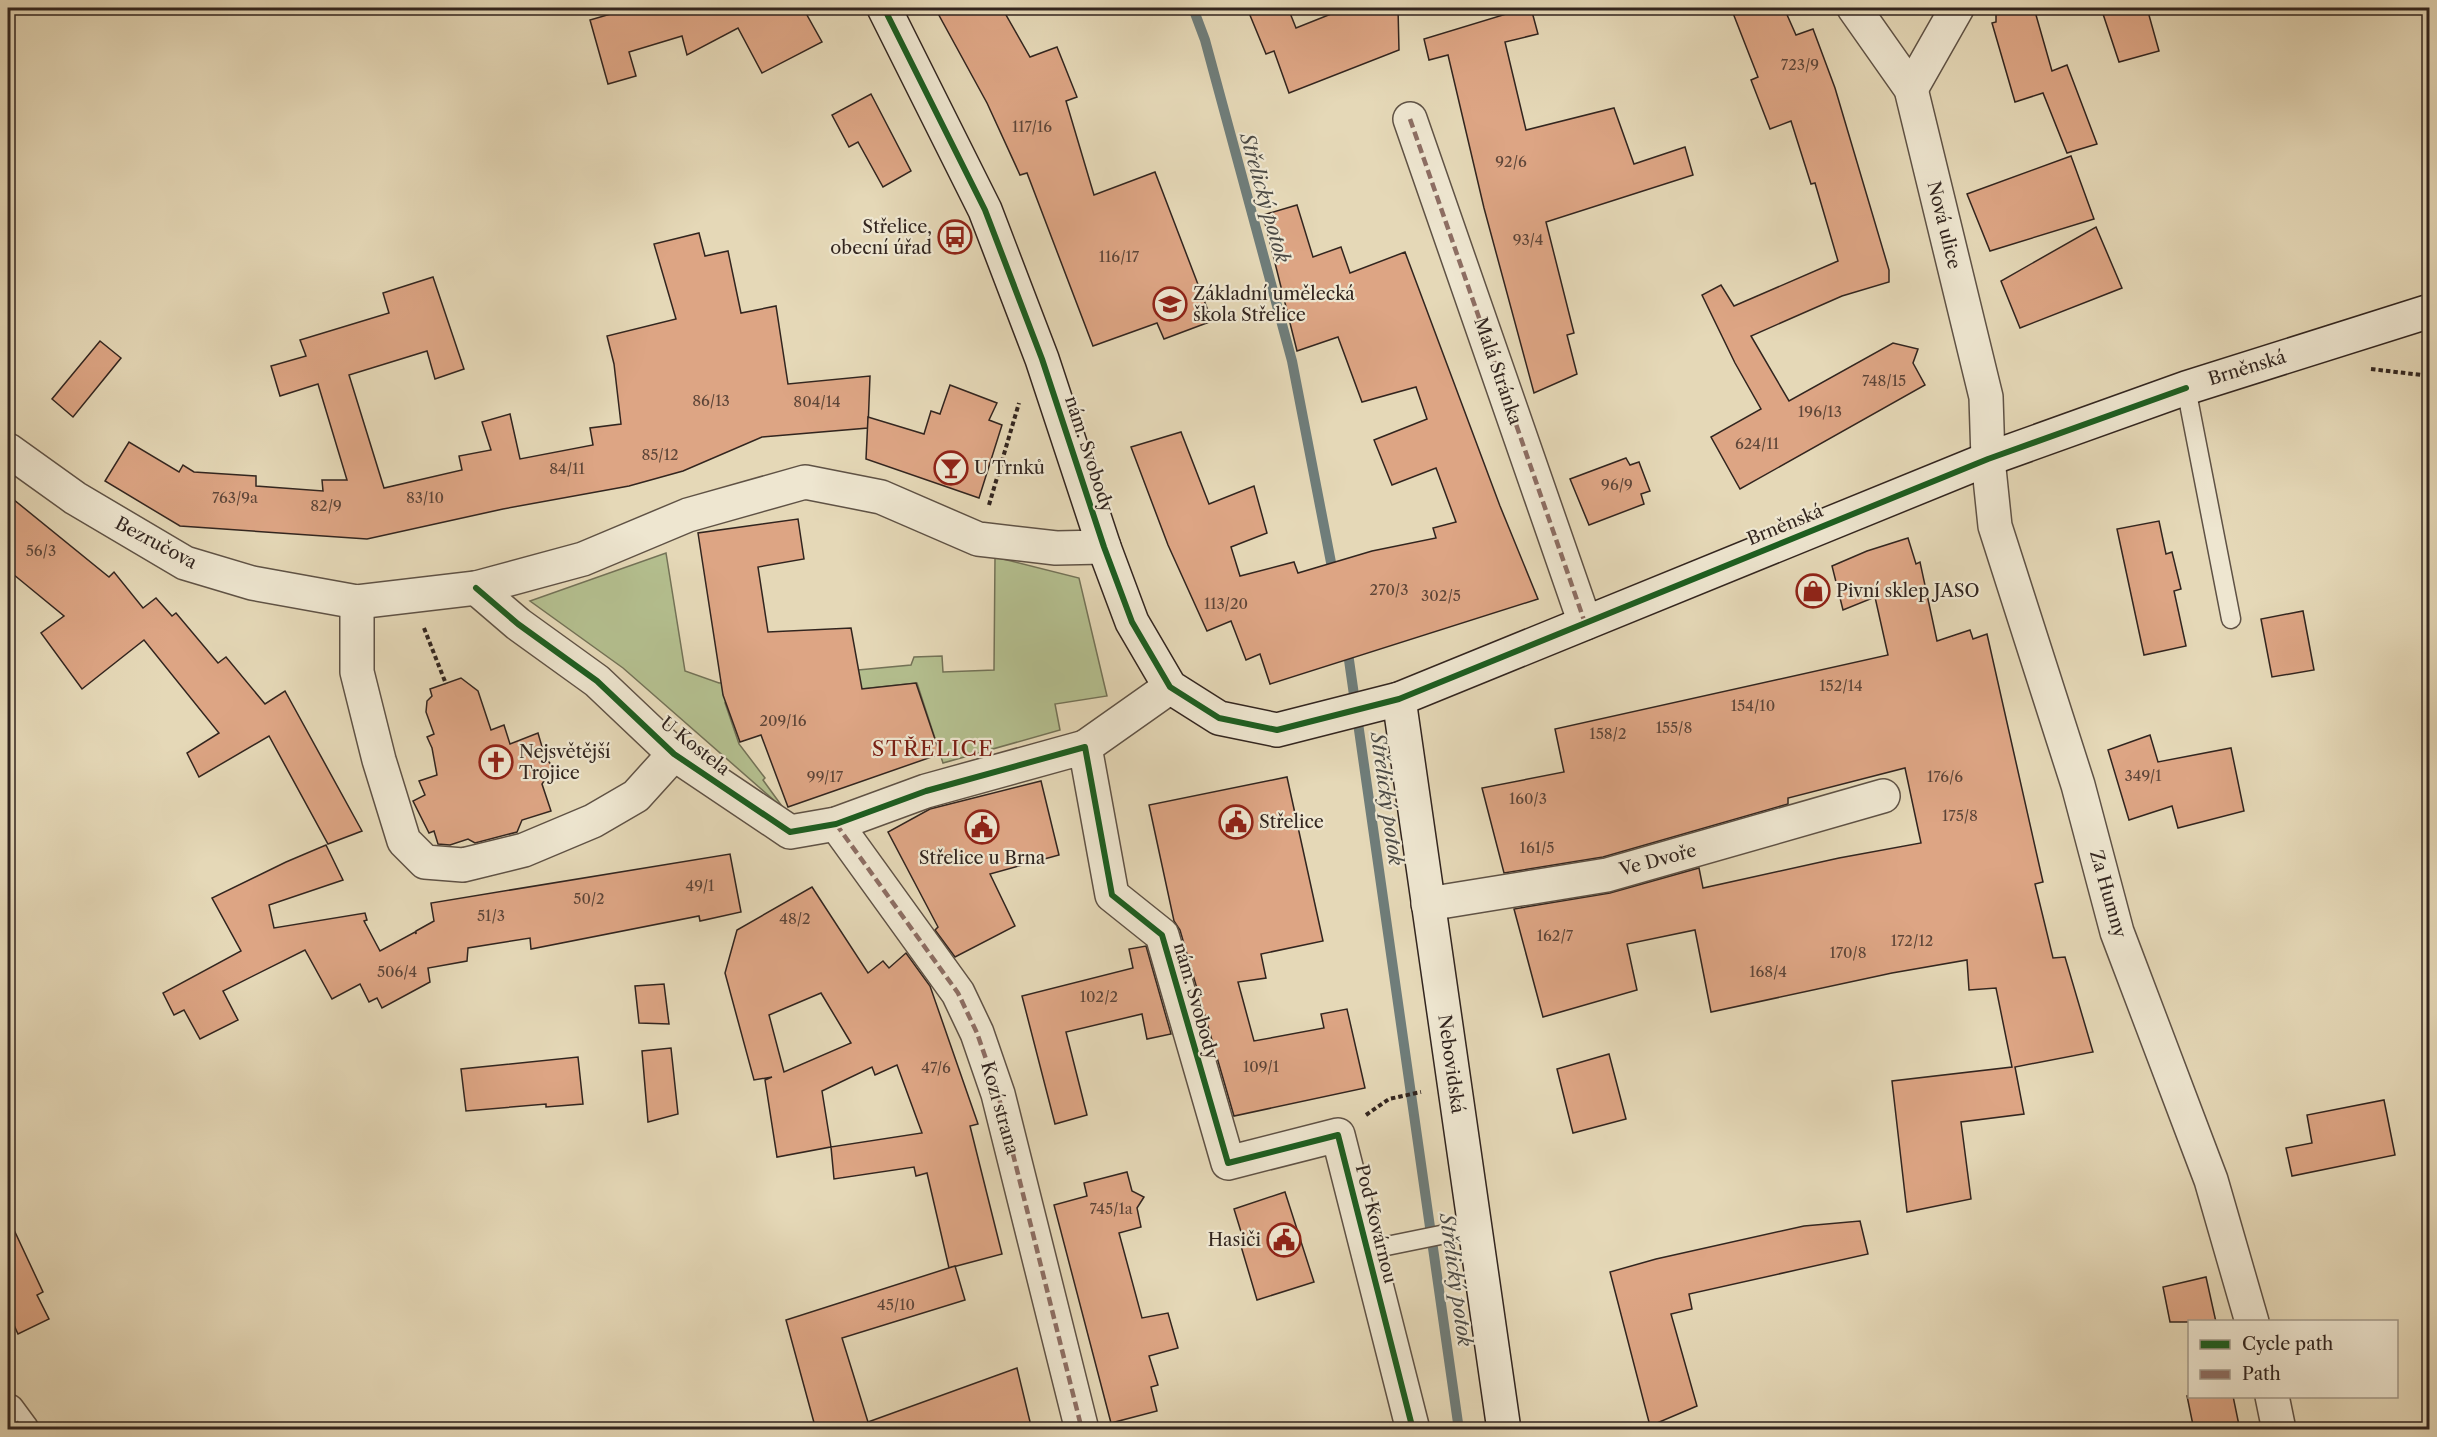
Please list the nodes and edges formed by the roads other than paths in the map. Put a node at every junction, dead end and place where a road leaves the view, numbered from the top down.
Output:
1 (884, 8) edge
2 (1854, 8) edge
3 (1957, 8) edge
4 (1911, 89) junction
5 (1410, 119) dead end
6 (2430, 311) edge
7 (2186, 388) junction
8 (8, 450) edge
9 (1988, 459) junction
10 (1104, 547) junction
11 (476, 588) junction
12 (357, 602) junction
13 (2231, 619) dead end
14 (1586, 623) junction
15 (1170, 687) junction
16 (1385, 703) junction
17 (1085, 747) junction
18 (674, 754) junction
19 (1883, 796) dead end
20 (836, 824) junction
21 (1428, 904) junction
22 (1228, 1163) joint
23 (1475, 1228) junction
24 (1382, 1247) junction
25 (2251, 1320) edge
26 (2272, 1398) edge
27 (8, 1411) edge
28 (22, 1430) edge
29 (1082, 1430) edge
30 (1413, 1430) edge
31 (1504, 1430) edge
32 (2279, 1430) edge

1 - 10 street, nám. Svobody
2 - 4 street, Nová ulice
3 - 4 street
4 - 9 street, Nová ulice
5 - 14 street, Malá Stránka
6 - 7 street, Brněnská
7 - 9 street, Brněnská
7 - 13 lane
8 - 12 street, Bezručova
9 - 14 street, Brněnská
9 - 25 street, Za Humny
10 - 11 street
10 - 15 street, nám. Svobody
11 - 12 street
11 - 18 street, U Kostela
12 - 18 street, U Kostela
14 - 16 street, Brněnská
15 - 16 street, nám. Svobody
15 - 17 street
16 - 21 street, Nebovidská
17 - 20 street, U Kostela
17 - 22 street, nám. Svobody
18 - 20 street, U Kostela
19 - 21 street, Ve Dvoře
20 - 29 street, Kozí strana
21 - 23 street, Nebovidská
22 - 24 street, Pod Kovárnou
23 - 24 lane
23 - 31 street, Nebovidská
24 - 30 street, Pod Kovárnou
26 - 32 street
27 - 28 street

